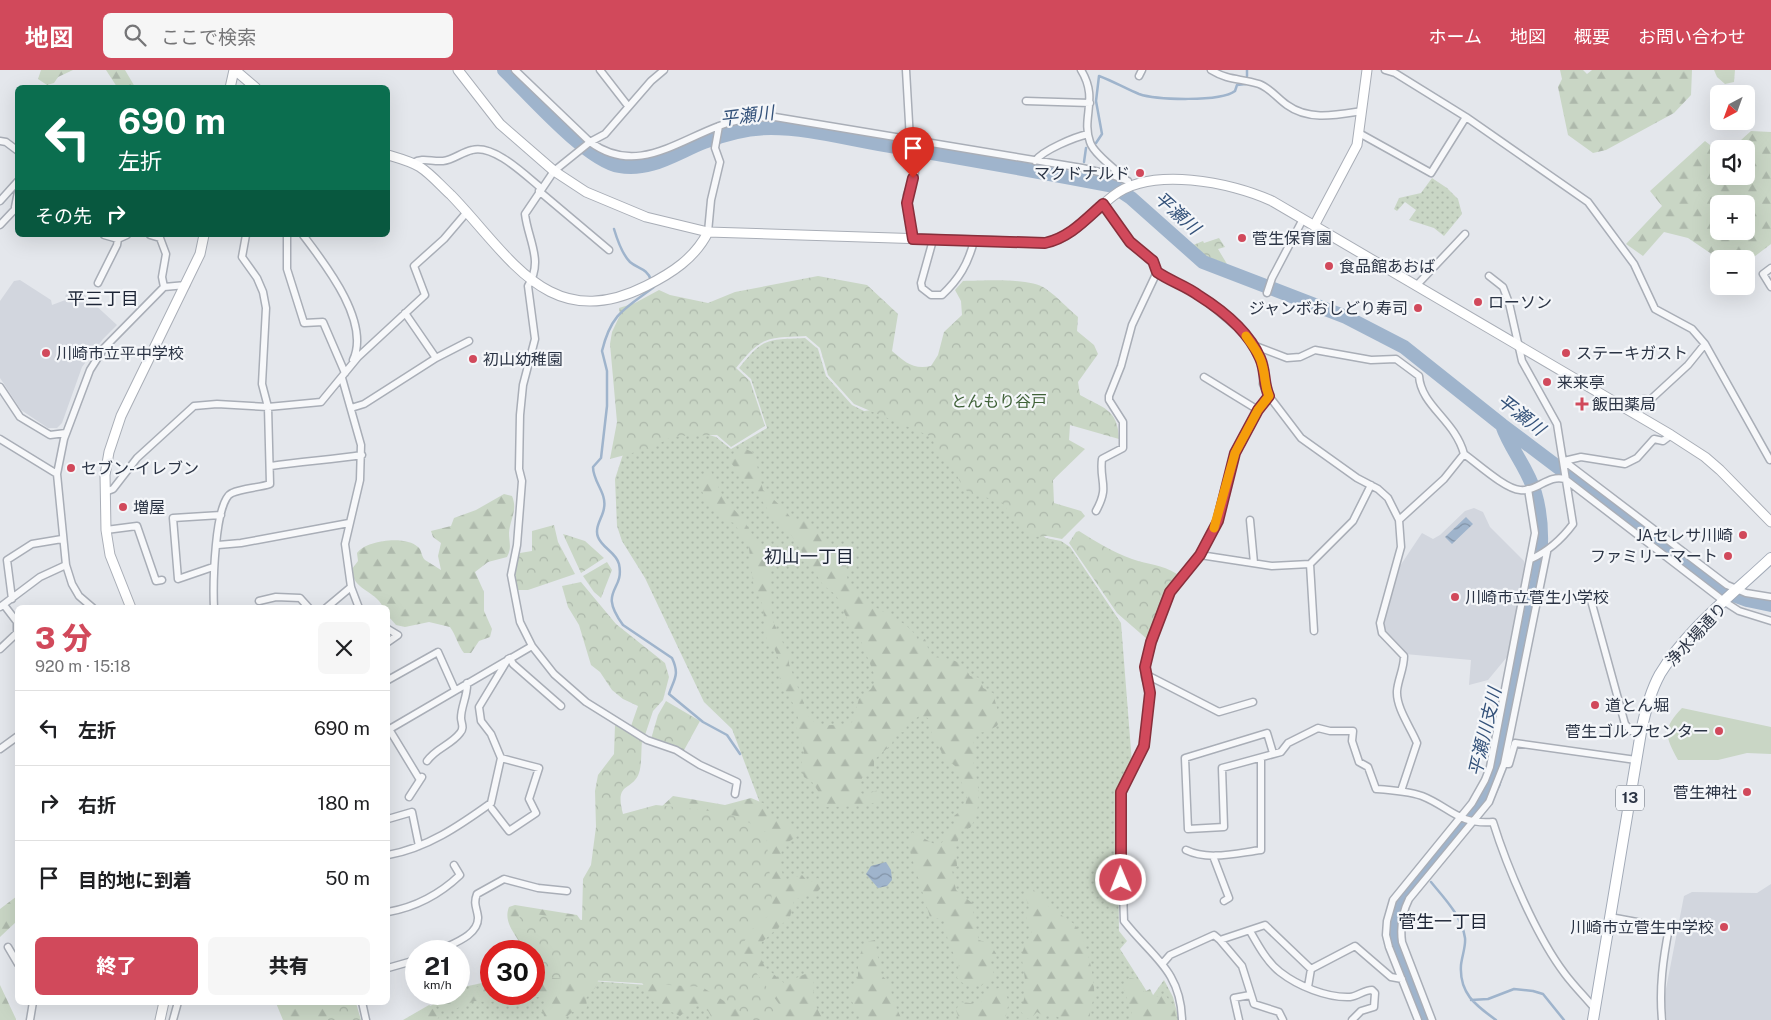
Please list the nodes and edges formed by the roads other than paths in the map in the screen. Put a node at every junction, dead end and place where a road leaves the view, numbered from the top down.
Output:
1 (235, 70) edge
2 (458, 70) edge
3 (514, 70) edge
4 (600, 70) edge
5 (664, 70) edge
6 (906, 70) edge
7 (1081, 70) edge
8 (1211, 70) edge
9 (1367, 70) edge
10 (1384, 70) edge
11 (231, 85) edge
12 (252, 85) edge
13 (1026, 101) dead end
14 (1090, 103) junction
15 (628, 106) junction
16 (1362, 111) junction
17 (1466, 118) junction
18 (718, 126) junction
19 (1359, 133) junction
20 (1088, 134) junction
21 (0, 141) edge
22 (590, 142) junction
23 (910, 142) junction
24 (15, 149) edge
25 (390, 157) edge
26 (1035, 161) junction
27 (412, 163) junction
28 (554, 171) junction
29 (15, 184) edge
30 (1130, 184) junction
31 (540, 190) junction
32 (0, 201) edge
33 (1103, 204) junction
34 (15, 208) edge
35 (467, 212) junction
36 (1303, 219) junction
37 (0, 225) edge
38 (1314, 226) junction
39 (708, 232) junction
40 (1465, 234) dead end
41 (111, 237) edge
42 (122, 237) edge
43 (157, 237) edge
44 (204, 237) edge
45 (246, 237) edge
46 (287, 237) edge
47 (304, 237) edge
48 (118, 239) junction
49 (913, 239) junction
50 (933, 240) junction
51 (974, 241) junction
52 (609, 250) dead end
53 (1771, 268) edge
54 (1157, 272) junction
55 (1489, 276) dead end
56 (532, 281) junction
57 (98, 283) dead end
58 (186, 285) junction
59 (1416, 286) junction
60 (164, 287) junction
61 (1771, 287) edge
62 (1268, 292) dead end
63 (405, 313) junction
64 (469, 340) dead end
65 (1705, 344) junction
66 (1252, 345) junction
67 (1519, 347) junction
68 (436, 358) junction
69 (351, 364) junction
70 (343, 375) junction
71 (1204, 377) dead end
72 (0, 387) edge
73 (1269, 396) junction
74 (268, 407) junction
75 (351, 408) junction
76 (1258, 410) junction
77 (1632, 412) junction
78 (66, 433) junction
79 (1671, 435) junction
80 (0, 439) edge
81 (1464, 454) junction
82 (362, 455) junction
83 (1770, 460) edge
84 (1564, 462) junction
85 (271, 466) junction
86 (57, 474) junction
87 (1565, 477) junction
88 (1371, 485) junction
89 (1528, 489) junction
90 (105, 492) junction
91 (1096, 511) dead end
92 (221, 516) junction
93 (1250, 520) dead end
94 (1399, 520) junction
95 (1771, 522) edge
96 (349, 523) junction
97 (106, 530) junction
98 (1661, 535) junction
99 (62, 539) junction
100 (1252, 539) junction
101 (1260, 539) dead end
102 (218, 544) junction
103 (1652, 546) junction
104 (1547, 552) junction
105 (1200, 555) junction
106 (1771, 558) edge
107 (1531, 559) junction
108 (1254, 563) junction
109 (1310, 564) junction
110 (66, 565) junction
111 (213, 567) junction
112 (162, 580) dead end
113 (351, 587) junction
114 (1738, 589) junction
115 (1589, 593) dead end
116 (1771, 597) edge
117 (12, 598) junction
118 (259, 601) dead end
119 (1725, 602) junction
120 (90, 605) edge
121 (129, 605) edge
122 (214, 605) edge
123 (306, 605) edge
124 (330, 605) edge
125 (358, 605) edge
126 (2, 606) edge
127 (15, 620) edge
128 (1771, 621) edge
129 (390, 630) edge
130 (1314, 631) dead end
131 (15, 635) edge
132 (390, 641) edge
133 (532, 646) junction
134 (0, 649) edge
135 (509, 658) junction
136 (1145, 674) junction
137 (390, 679) edge
138 (467, 683) junction
139 (455, 690) junction
140 (1253, 702) dead end
141 (561, 706) dead end
142 (390, 729) edge
143 (1641, 732) junction
144 (390, 733) edge
145 (15, 738) edge
146 (0, 749) edge
147 (1273, 753) junction
148 (501, 758) junction
149 (1262, 758) junction
150 (427, 760) dead end
151 (1636, 760) junction
152 (1504, 764) junction
153 (1401, 791) junction
154 (735, 794) dead end
155 (409, 796) dead end
156 (492, 809) dead end
157 (1459, 817) junction
158 (390, 818) edge
159 (1473, 821) junction
160 (419, 846) junction
161 (1186, 850) dead end
162 (390, 856) edge
163 (1213, 856) junction
164 (454, 865) dead end
165 (567, 891) dead end
166 (1224, 901) dead end
167 (390, 912) edge
168 (1610, 917) junction
169 (1250, 931) junction
170 (458, 940) edge
171 (1220, 940) junction
172 (8, 947) dead end
173 (15, 959) edge
174 (405, 963) edge
175 (1163, 963) junction
176 (390, 967) edge
177 (1311, 969) junction
178 (1402, 979) junction
179 (1308, 987) junction
180 (1250, 995) junction
181 (32, 1005) edge
182 (162, 1005) edge
183 (177, 1005) edge
184 (363, 1005) edge
185 (1595, 1009) junction
186 (30, 1020) edge
187 (160, 1020) edge
188 (173, 1020) edge
189 (366, 1020) edge
190 (1182, 1020) edge
191 (1239, 1020) edge
192 (1283, 1020) edge
193 (1352, 1020) edge
194 (1418, 1020) edge
195 (1432, 1020) edge
196 (1593, 1020) edge
197 (1662, 1020) edge

1 - 11 street
1 - 12 street
2 - 28 street
3 - 22 street
4 - 15 street
5 - 15 street
6 - 23 street
7 - 14 street
8 - 16 street
9 - 16 street
10 - 17 street
13 - 14 street
14 - 20 street
15 - 22 street
16 - 19 street
17 - 19 street
17 - 65 street
18 - 22 street
18 - 23 street
18 - 39 street
19 - 38 street
20 - 26 street
20 - 30 street
21 - 24 street
22 - 28 street
23 - 26 street
23 - 49 street
25 - 27 street
26 - 30 street
27 - 31 street
27 - 35 street
28 - 31 street
28 - 39 street
29 - 32 street
30 - 33 street
30 - 36 street
31 - 52 street
31 - 56 street
33 - 51 street
33 - 54 street
34 - 37 street
35 - 56 street
35 - 63 street
36 - 38 street
36 - 62 street
38 - 59 street
39 - 49 street
39 - 56 street
40 - 59 street
41 - 48 street
42 - 48 street
43 - 60 street
44 - 58 street
45 - 74 street
46 - 70 street
47 - 69 street
48 - 57 street
49 - 50 street
50 - 51 street
50 - 51 street
53 - 61 street
54 - 66 street
54 - 91 street
55 - 67 street
56 - 133 street
58 - 60 street
58 - 90 street
59 - 67 street
60 - 78 street
63 - 68 street
63 - 69 street
64 - 68 street
65 - 77 street
65 - 83 street
66 - 73 street
66 - 81 street
67 - 77 street
67 - 84 street
68 - 75 street
69 - 70 street
70 - 74 street
70 - 75 street
71 - 76 street
72 - 78 street
73 - 76 street
73 - 88 street
74 - 85 street
74 - 90 street
75 - 82 street
76 - 105 street
77 - 79 street
78 - 86 street
79 - 84 street
79 - 95 street
80 - 86 street
81 - 89 street
81 - 94 street
82 - 85 street
82 - 96 street
84 - 87 street
84 - 98 street
85 - 92 street
86 - 99 street
87 - 89 street
87 - 103 street
87 - 104 street
88 - 94 street
88 - 109 street
89 - 107 street
90 - 97 street
92 - 102 street
92 - 111 street
93 - 100 street
94 - 153 street
96 - 102 street
96 - 113 street
97 - 112 street
97 - 121 street
98 - 103 street
98 - 114 street
99 - 110 street
99 - 117 street
100 - 101 street
100 - 108 street
102 - 111 street
103 - 119 street
104 - 107 street
104 - 152 street
105 - 108 street
105 - 136 street
106 - 114 main road, 浄水場通り / 13
107 - 157 street
108 - 109 street
109 - 130 street
110 - 117 street
110 - 120 street
111 - 122 street
113 - 124 street
113 - 125 street
114 - 116 street
114 - 119 main road, 浄水場通り / 13
115 - 143 street
117 - 126 street
118 - 123 street
119 - 128 street
119 - 143 main road, 浄水場通り / 13
126 - 127 street
129 - 132 street
131 - 134 street
133 - 135 street
133 - 154 street
135 - 138 street
135 - 141 street
135 - 148 street
136 - 140 street
136 - 175 street
137 - 139 street
138 - 139 street
138 - 150 street
139 - 142 street
143 - 151 main road, 浄水場通り / 13
144 - 155 street
145 - 146 street
147 - 149 street
147 - 149 street
147 - 153 street
148 - 156 street
148 - 160 street
149 - 163 street
151 - 152 street
151 - 168 main road, 浄水場通り / 13
152 - 159 street
153 - 157 street
157 - 159 street
157 - 178 street
158 - 160 street
159 - 185 street
159 - 195 street
160 - 162 street
161 - 163 street
163 - 166 street
164 - 167 street
165 - 170 street
168 - 185 main road, 浄水場通り / 13
168 - 197 street
169 - 171 street
169 - 177 street
169 - 179 street
171 - 175 street
171 - 180 street
172 - 173 street
174 - 176 street
175 - 190 street
177 - 178 street
177 - 179 street
178 - 194 street
179 - 193 street
180 - 191 street
180 - 192 street
181 - 186 street
182 - 187 street
183 - 188 street
184 - 189 street
185 - 196 main road, 浄水場通り / 13

